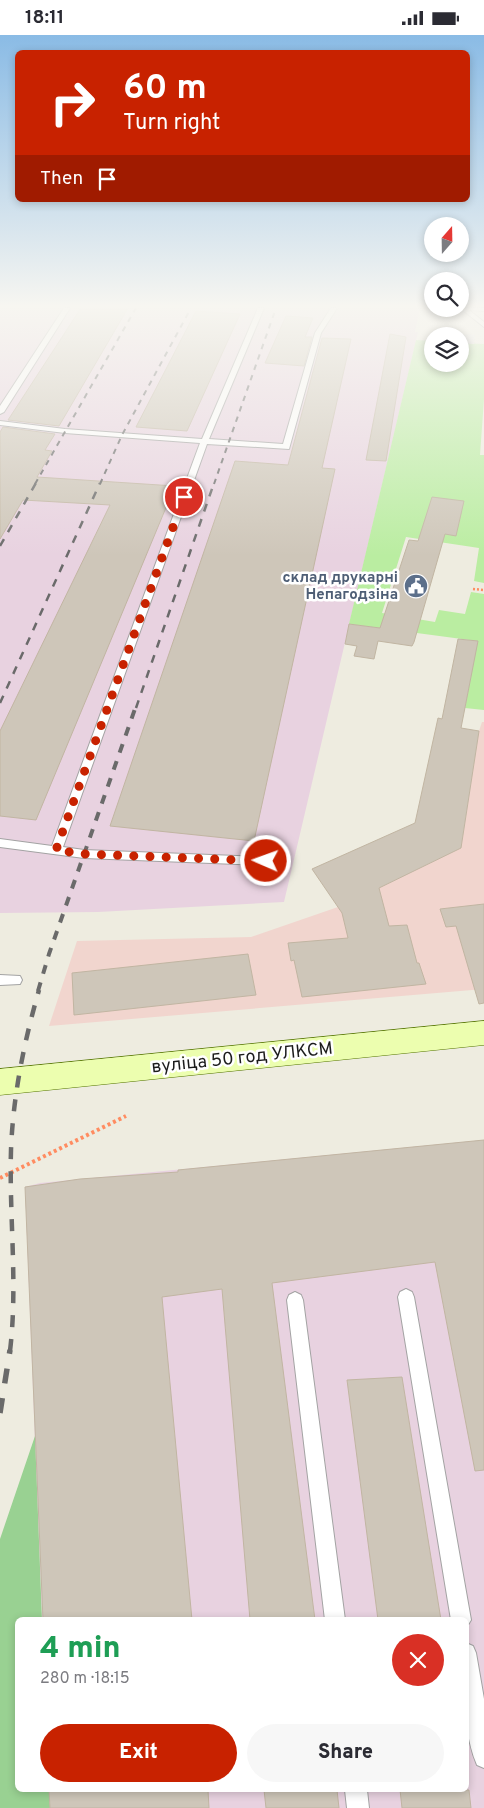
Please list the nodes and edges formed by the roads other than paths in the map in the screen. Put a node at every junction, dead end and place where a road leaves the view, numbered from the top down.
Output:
1 (14, 391) edge
2 (226, 391) edge
3 (302, 391) edge
4 (0, 412) edge
5 (0, 423) edge
6 (204, 442) junction
7 (0, 843) edge
8 (56, 850) junction
9 (266, 861) dead end
10 (0, 980) edge
11 (15, 980) dead end
12 (484, 1033) edge
13 (0, 1082) edge
14 (406, 1297) dead end
15 (295, 1300) dead end
16 (335, 1617) edge
17 (460, 1617) edge
18 (469, 1670) edge
19 (484, 1758) edge
20 (356, 1792) edge
21 (358, 1808) edge

1 - 4 lane
2 - 6 lane
3 - 6 lane
5 - 6 lane
6 - 8 lane
7 - 8 lane
8 - 9 lane
10 - 11 lane
12 - 13 main road, вуліца 50 год УЛКСМ
14 - 17 lane
15 - 16 lane
18 - 19 lane
20 - 21 lane

